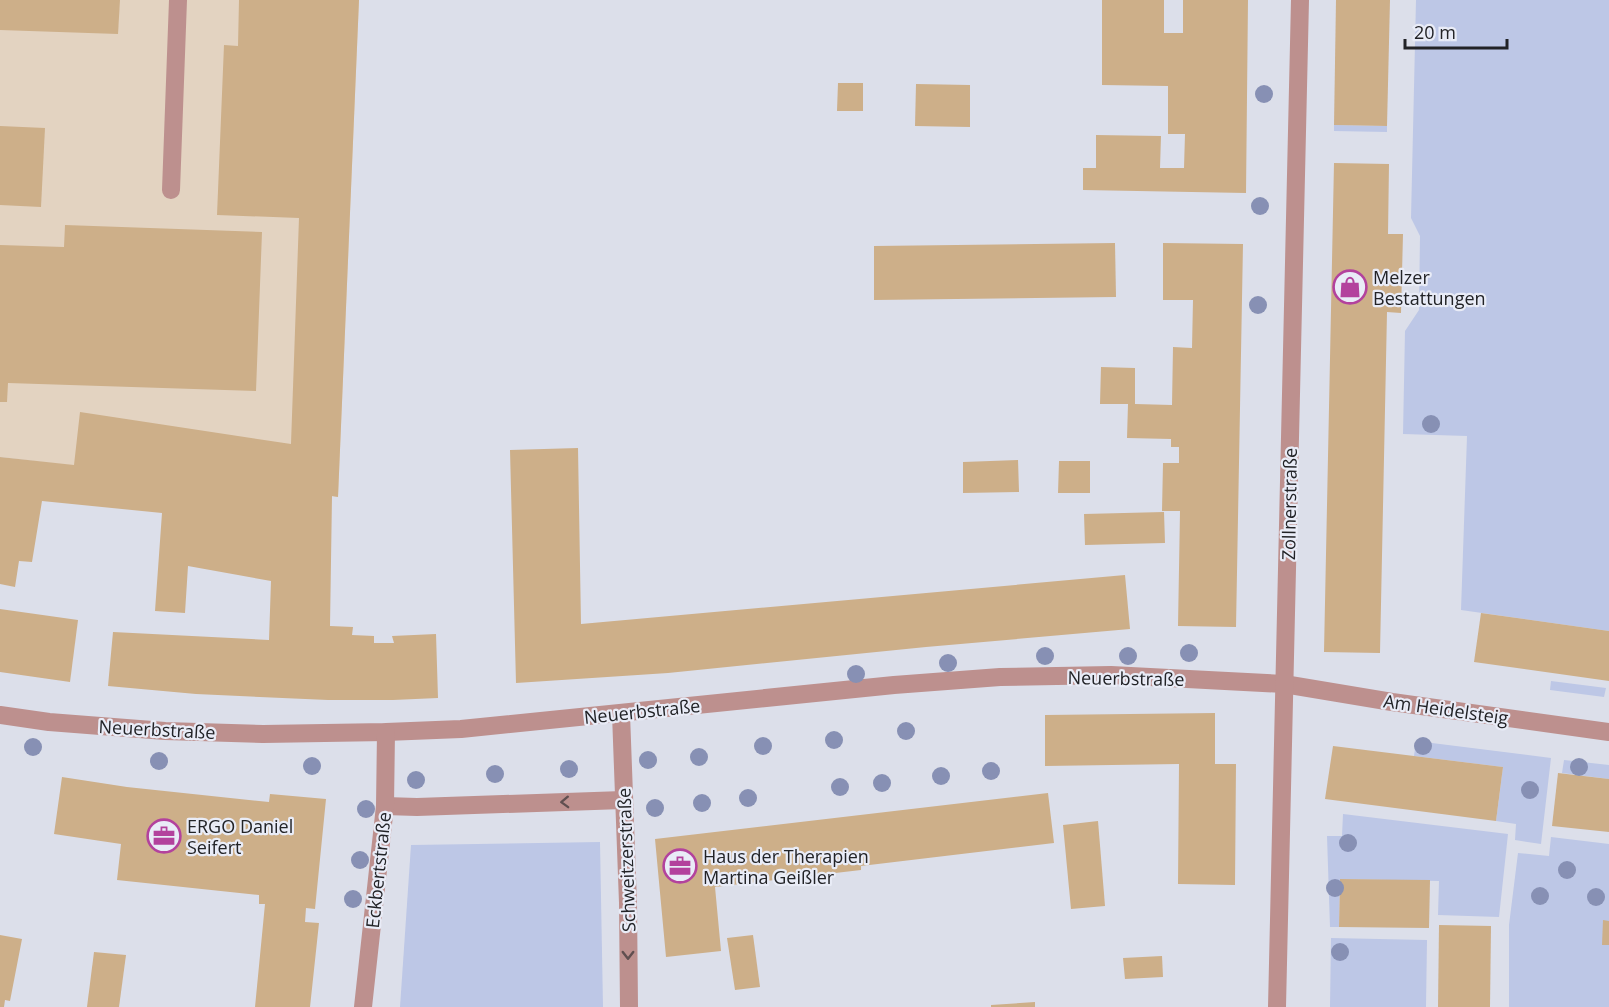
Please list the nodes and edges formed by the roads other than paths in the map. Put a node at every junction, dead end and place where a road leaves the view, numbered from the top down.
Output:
1 (178, 0) edge
2 (1300, 0) edge
3 (171, 190) dead end
4 (1284, 684) junction
5 (621, 714) junction
6 (0, 715) edge
7 (386, 732) junction
8 (1609, 732) edge
9 (623, 800) junction
10 (385, 806) junction
11 (363, 1007) edge
12 (629, 1007) edge
13 (1277, 1007) edge

1 - 3 street
2 - 4 street, Zollnerstraße
4 - 5 street, Neuerbstraße
4 - 8 street, Am Heidelsteig
4 - 13 street, Zollnerstraße
5 - 7 street, Neuerbstraße
5 - 9 street, Schweitzerstraße
6 - 7 street, Neuerbstraße
7 - 10 street, Eckbertstraße
9 -> 10 street
9 -> 12 street, Schweitzerstraße
10 - 11 street, Eckbertstraße

